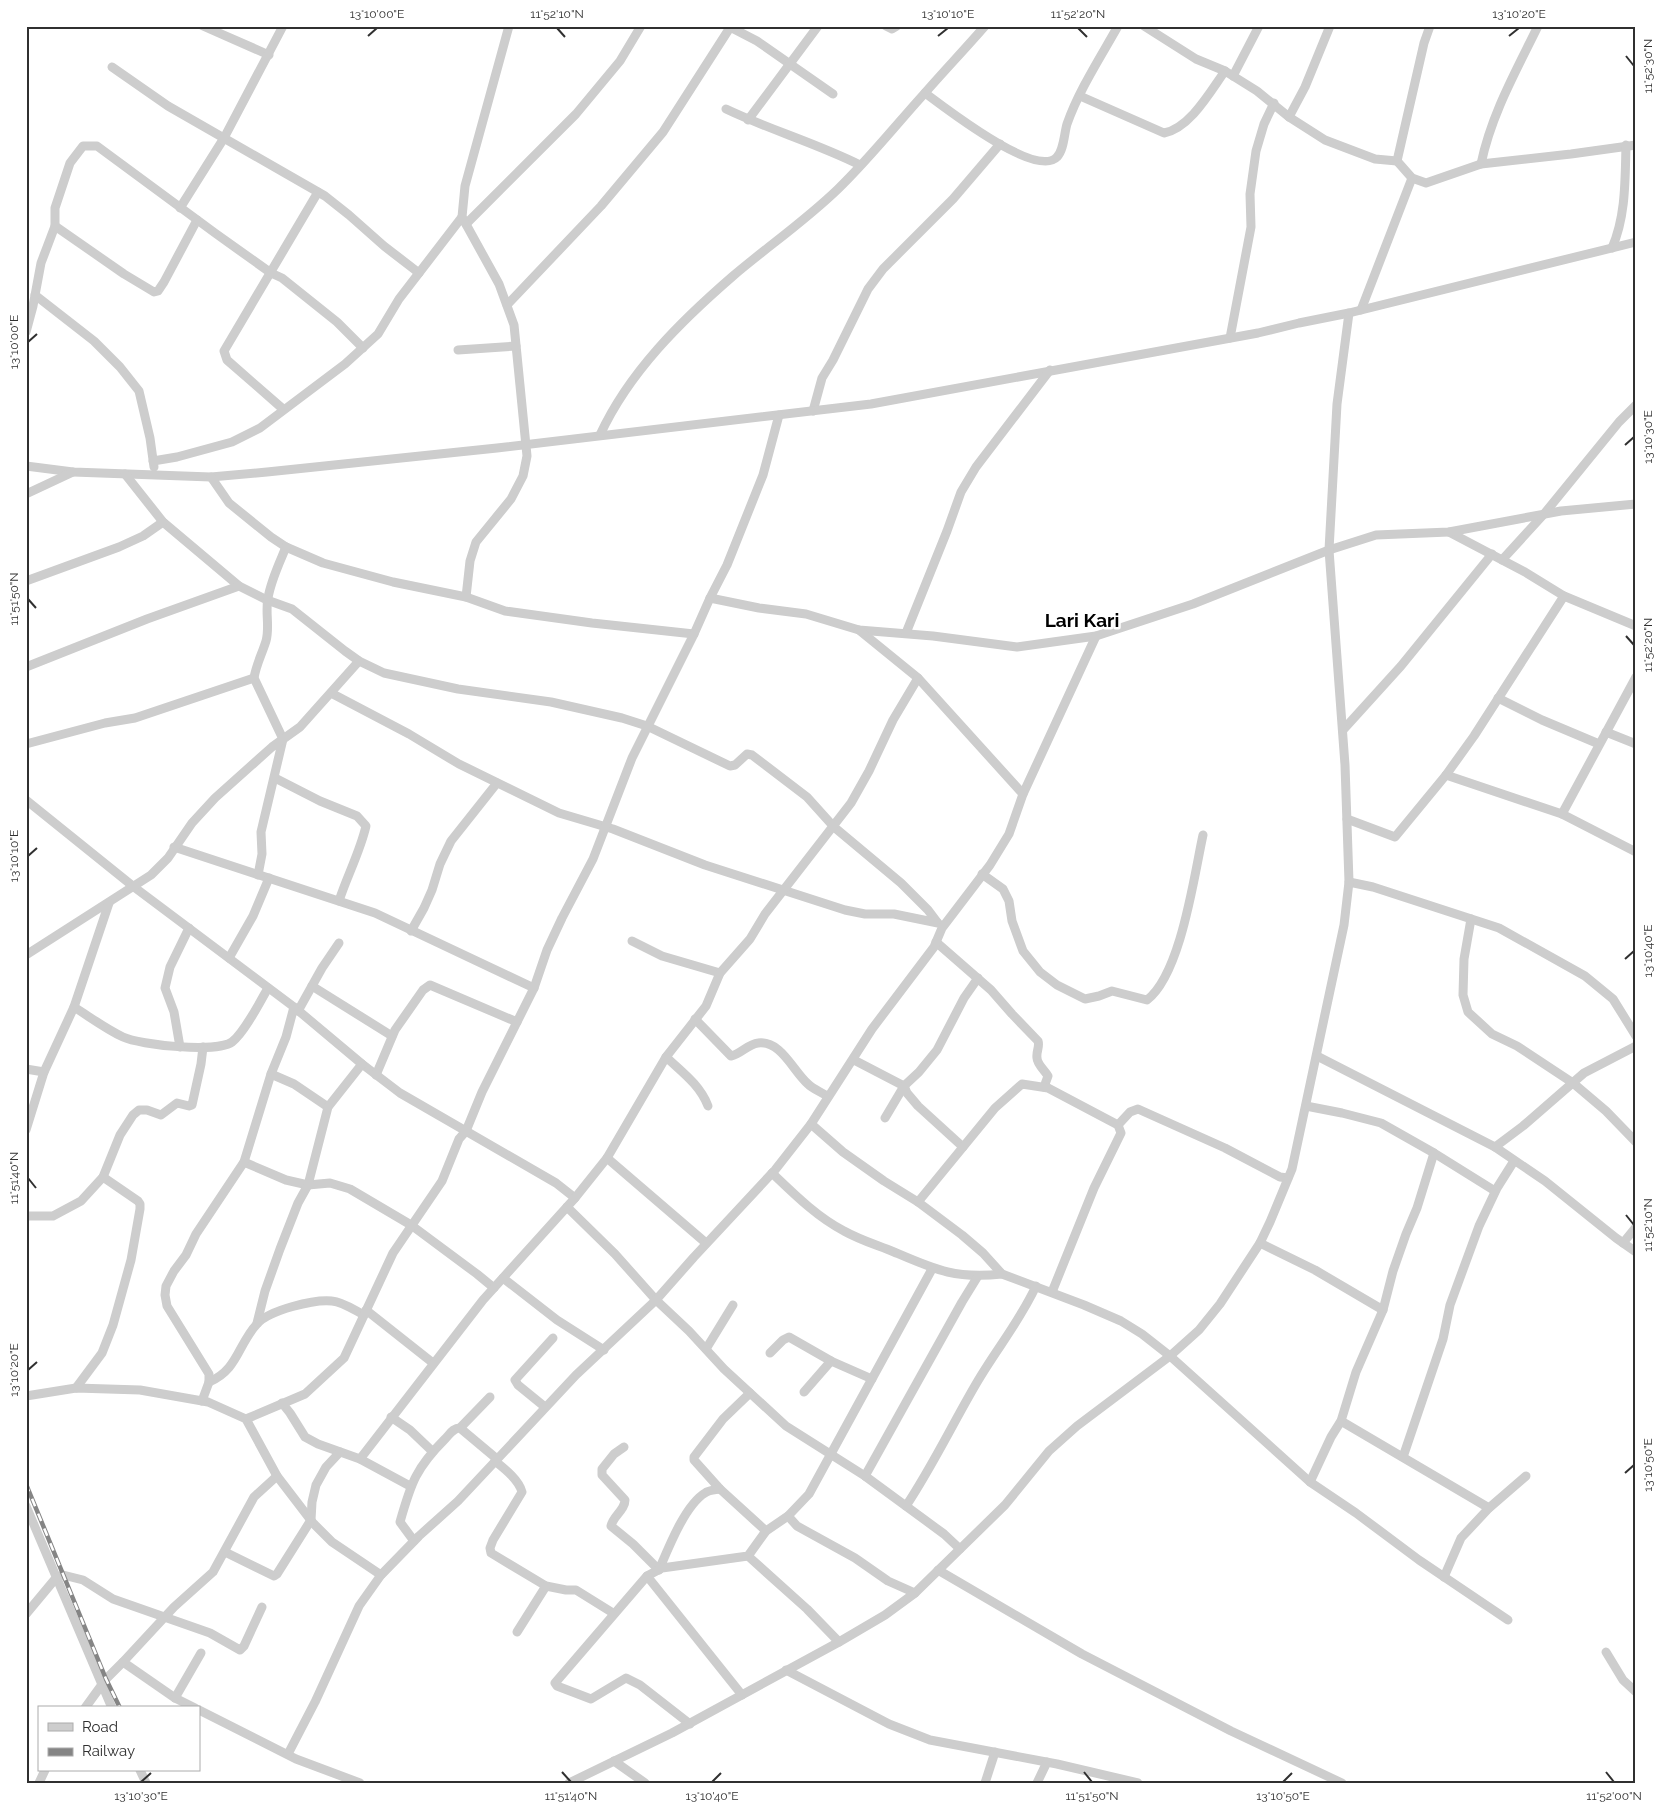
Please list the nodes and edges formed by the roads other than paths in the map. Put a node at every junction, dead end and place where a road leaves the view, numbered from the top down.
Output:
1 (203, 26) edge
2 (283, 26) edge
3 (508, 26) edge
4 (641, 26) edge
5 (818, 26) edge
6 (886, 26) edge
7 (897, 26) edge
8 (985, 26) edge
9 (1118, 26) edge
10 (1144, 26) edge
11 (1259, 26) edge
12 (1330, 26) edge
13 (1430, 26) edge
14 (1538, 26) edge
15 (730, 27) edge
16 (269, 55) junction
17 (790, 63) junction
18 (112, 67) dead end
19 (1225, 71) junction
20 (1233, 76) junction
21 (925, 93) junction
22 (833, 94) dead end
23 (1080, 96) junction
24 (1274, 103) junction
25 (726, 109) dead end
26 (1290, 117) junction
27 (748, 120) junction
28 (224, 138) junction
29 (1000, 144) junction
30 (1626, 145) junction
31 (1636, 145) edge
32 (1397, 161) junction
33 (1481, 164) junction
34 (860, 165) junction
35 (1412, 178) junction
36 (318, 192) junction
37 (180, 208) junction
38 (198, 220) junction
39 (464, 221) junction
40 (55, 226) junction
41 (1636, 242) edge
42 (1612, 248) junction
43 (271, 273) junction
44 (419, 273) junction
45 (36, 294) junction
46 (507, 305) junction
47 (1361, 310) junction
48 (1349, 313) junction
49 (26, 332) edge
50 (1230, 338) junction
51 (516, 346) junction
52 (363, 348) junction
53 (458, 350) dead end
54 (1050, 370) junction
55 (1636, 405) edge
56 (283, 409) junction
57 (812, 411) junction
58 (779, 415) junction
59 (600, 435) junction
60 (526, 444) junction
61 (153, 461) junction
62 (26, 466) edge
63 (73, 472) junction
64 (125, 474) junction
65 (155, 475) junction
66 (211, 476) junction
67 (26, 494) edge
68 (1636, 504) edge
69 (1544, 514) junction
70 (164, 522) junction
71 (1449, 532) junction
72 (286, 547) junction
73 (1329, 550) junction
74 (1492, 554) junction
75 (1502, 560) junction
76 (26, 581) edge
77 (239, 586) junction
78 (1564, 596) junction
79 (466, 597) junction
80 (710, 598) junction
81 (267, 600) junction
82 (1636, 626) edge
83 (858, 630) junction
84 (906, 633) junction
85 (694, 634) junction
86 (1096, 636) junction
87 (359, 660) junction
88 (26, 667) edge
89 (254, 678) junction
90 (918, 678) junction
91 (1636, 678) edge
92 (331, 693) junction
93 (1498, 698) junction
94 (648, 726) junction
95 (1343, 730) junction
96 (1606, 732) junction
97 (283, 739) junction
98 (26, 744) edge
99 (1599, 744) junction
100 (1636, 744) edge
101 (1446, 775) junction
102 (275, 778) junction
103 (497, 783) junction
104 (1024, 794) junction
105 (26, 800) edge
106 (1562, 814) junction
107 (1347, 819) junction
108 (834, 827) junction
109 (604, 828) junction
110 (1203, 834) dead end
111 (174, 847) junction
112 (1636, 852) edge
113 (982, 874) junction
114 (258, 875) junction
115 (269, 878) junction
116 (1349, 882) junction
117 (134, 887) junction
118 (785, 891) junction
119 (339, 901) junction
120 (109, 903) junction
121 (1471, 919) junction
122 (939, 925) junction
123 (189, 928) junction
124 (411, 931) junction
125 (632, 941) dead end
126 (936, 942) junction
127 (339, 943) dead end
128 (26, 956) edge
129 (229, 958) junction
130 (720, 973) junction
131 (978, 978) junction
132 (312, 986) junction
133 (268, 988) junction
134 (534, 988) junction
135 (74, 1007) junction
136 (296, 1009) junction
137 (696, 1019) junction
138 (518, 1022) junction
139 (392, 1036) junction
140 (1636, 1036) edge
141 (180, 1046) junction
142 (1636, 1046) edge
143 (203, 1047) junction
144 (1317, 1056) junction
145 (666, 1057) junction
146 (854, 1060) junction
147 (362, 1064) junction
148 (26, 1069) edge
149 (44, 1072) junction
150 (271, 1074) junction
151 (376, 1075) junction
152 (1573, 1083) junction
153 (904, 1086) junction
154 (1044, 1087) junction
155 (827, 1096) junction
156 (708, 1106) dead end
157 (1306, 1106) junction
158 (328, 1108) junction
159 (885, 1118) dead end
160 (811, 1124) junction
161 (1118, 1125) junction
162 (26, 1130) edge
163 (466, 1131) junction
164 (1636, 1142) edge
165 (963, 1147) junction
166 (1495, 1148) junction
167 (1434, 1153) junction
168 (607, 1158) junction
169 (1514, 1161) junction
170 (244, 1162) junction
171 (772, 1173) junction
172 (103, 1177) junction
173 (1288, 1178) junction
174 (308, 1185) junction
175 (1496, 1191) junction
176 (576, 1198) junction
177 (918, 1202) junction
178 (567, 1207) junction
179 (26, 1216) edge
180 (411, 1225) junction
181 (1636, 1227) edge
182 (706, 1243) junction
183 (1260, 1243) junction
184 (1623, 1243) junction
185 (1636, 1252) edge
186 (932, 1269) junction
187 (1002, 1274) junction
188 (978, 1276) junction
189 (503, 1278) junction
190 (1036, 1286) junction
191 (494, 1288) junction
192 (1052, 1292) junction
193 (656, 1300) junction
194 (733, 1305) dead end
195 (1383, 1310) junction
196 (365, 1312) junction
197 (257, 1323) junction
198 (554, 1338) dead end
199 (706, 1349) junction
200 (604, 1350) junction
201 (770, 1353) dead end
202 (1170, 1356) junction
203 (831, 1361) junction
204 (433, 1363) junction
205 (872, 1379) junction
206 (210, 1382) junction
207 (76, 1388) junction
208 (804, 1392) dead end
209 (750, 1393) junction
210 (26, 1396) edge
211 (490, 1397) dead end
212 (202, 1401) junction
213 (282, 1403) junction
214 (545, 1407) junction
215 (391, 1417) junction
216 (246, 1419) junction
217 (1341, 1420) junction
218 (460, 1428) junction
219 (624, 1447) dead end
220 (432, 1451) junction
221 (340, 1452) junction
222 (832, 1454) junction
223 (1403, 1457) junction
224 (360, 1459) junction
225 (496, 1460) junction
226 (277, 1476) junction
227 (864, 1476) junction
228 (1526, 1476) dead end
229 (1310, 1482) junction
230 (410, 1486) junction
231 (720, 1489) junction
232 (26, 1506) edge
233 (906, 1506) junction
234 (1489, 1508) junction
235 (788, 1516) junction
236 (311, 1520) junction
237 (766, 1531) junction
238 (414, 1541) junction
239 (960, 1549) junction
240 (225, 1552) junction
241 (748, 1556) junction
242 (658, 1570) junction
243 (938, 1570) junction
244 (381, 1575) junction
245 (647, 1576) junction
246 (1444, 1577) junction
247 (56, 1578) junction
248 (546, 1586) junction
249 (915, 1593) junction
250 (262, 1607) dead end
251 (26, 1614) edge
252 (613, 1614) junction
253 (165, 1616) junction
254 (1508, 1620) dead end
255 (517, 1632) dead end
256 (839, 1642) junction
257 (1606, 1652) dead end
258 (201, 1653) dead end
259 (124, 1662) junction
260 (786, 1670) junction
261 (101, 1684) junction
262 (1636, 1692) edge
263 (742, 1695) junction
264 (175, 1698) junction
265 (86, 1706) edge
266 (111, 1706) edge
267 (191, 1706) edge
268 (200, 1710) edge
269 (690, 1724) junction
270 (995, 1752) junction
271 (288, 1754) junction
272 (614, 1761) junction
273 (1047, 1762) junction
274 (360, 1783) edge
275 (569, 1783) edge
276 (645, 1783) edge
277 (985, 1783) edge
278 (1037, 1783) edge
279 (1138, 1783) edge
280 (1342, 1783) edge

1 - 16 street
2 - 16 street
3 - 39 street
4 - 39 street
5 - 17 street
6 - 7 street
8 - 21 street
9 - 23 street
10 - 19 street
11 - 20 street
12 - 26 street
13 - 32 street
14 - 33 street
15 - 17 street
15 - 46 street
16 - 28 street
17 - 22 street
17 - 27 street
18 - 28 street
19 - 20 street
19 - 23 street
20 - 24 street
21 - 29 street
21 - 34 street
23 - 29 street
24 - 26 street
24 - 50 street
25 - 27 street
26 - 32 street
27 - 34 street
28 - 36 street
28 - 37 street
29 - 57 street
30 - 31 street
30 - 33 street
30 - 42 street
32 - 35 street
33 - 35 street
34 - 59 street
35 - 47 street
36 - 43 street
36 - 44 street
37 - 38 street
37 - 40 street
38 - 40 street
38 - 43 street
39 - 44 street
39 - 46 street
40 - 45 street
41 - 42 street
42 - 47 street
43 - 52 street
43 - 56 street
44 - 52 street
45 - 49 street
45 - 61 street
46 - 51 street
47 - 48 street
48 - 50 street
48 - 73 street
50 - 54 street
51 - 53 street
51 - 60 street
52 - 56 street
54 - 57 street
54 - 84 street
55 - 69 street
56 - 61 street
57 - 58 street
58 - 59 street
58 - 80 street
59 - 60 street
60 - 66 street
60 - 79 street
61 - 65 street
62 - 63 street
63 - 64 street
63 - 67 street
64 - 65 street
64 - 70 street
65 - 66 street
66 - 72 street
68 - 69 street
69 - 71 street
69 - 75 street
70 - 76 street
70 - 77 street
71 - 73 street
71 - 74 street
72 - 79 street
72 - 81 street
73 - 86 street
73 - 95 street
74 - 75 street
74 - 95 street
75 - 78 street
77 - 81 street
77 - 88 street
78 - 82 street
78 - 93 street
79 - 85 street
80 - 83 street
80 - 85 street
81 - 87 street
81 - 89 street
83 - 84 street
83 - 90 street
84 - 86 street
85 - 94 street
86 - 104 street
87 - 92 street
87 - 94 street
89 - 97 street
89 - 98 street
90 - 104 street
90 - 108 street
91 - 96 street
92 - 97 street
92 - 103 street
93 - 99 street
93 - 101 street
94 - 108 street
94 - 109 street
95 - 107 street
96 - 99 street
96 - 100 street
97 - 102 street
97 - 111 street
99 - 106 street
101 - 106 street
101 - 107 street
102 - 114 street
102 - 119 street
103 - 109 street
103 - 124 street
104 - 113 street
105 - 117 street
106 - 112 street
107 - 116 street
108 - 118 street
108 - 122 street
109 - 118 street
109 - 134 street
110 - 113 street
111 - 114 street
111 - 117 street
113 - 122 street
114 - 115 street
115 - 119 street
115 - 129 street
116 - 121 street
116 - 144 street
117 - 120 street
117 - 123 street
118 - 122 street
118 - 130 street
119 - 124 street
120 - 128 street
120 - 135 street
121 - 140 street
121 - 152 street
122 - 126 street
123 - 129 street
123 - 141 street
124 - 134 street
125 - 130 street
126 - 131 street
126 - 146 street
127 - 132 street
129 - 133 street
130 - 137 street
131 - 153 street
131 - 154 street
132 - 136 street
132 - 139 street
133 - 136 street
133 - 143 street
134 - 138 street
135 - 141 street
135 - 149 street
136 - 147 street
136 - 150 street
137 - 145 street
137 - 155 street
138 - 139 street
138 - 163 street
139 - 151 street
141 - 143 street
142 - 152 street
143 - 172 street
144 - 157 street
144 - 166 street
145 - 156 street
145 - 168 street
146 - 153 street
146 - 155 street
147 - 151 street
147 - 158 street
148 - 149 street
149 - 162 street
150 - 158 street
150 - 170 street
151 - 163 street
152 - 164 street
152 - 166 street
153 - 159 street
153 - 165 street
154 - 161 street
154 - 165 street
155 - 160 street
157 - 167 street
157 - 173 street
158 - 174 street
160 - 171 street
160 - 177 street
161 - 173 street
161 - 192 street
163 - 176 street
163 - 180 street
165 - 177 street
166 - 169 street
167 - 175 street
167 - 195 street
168 - 176 street
168 - 182 street
169 - 175 street
169 - 184 street
170 - 174 street
170 - 206 street
171 - 182 street
171 - 186 street
172 - 179 street
172 - 207 street
173 - 183 street
174 - 180 street
174 - 197 street
175 - 223 street
176 - 178 street
177 - 187 street
178 - 189 street
178 - 193 street
180 - 191 street
180 - 196 street
181 - 184 street
182 - 193 street
183 - 195 street
183 - 202 street
184 - 185 street
186 - 188 street
186 - 205 street
187 - 188 street
187 - 190 street
188 - 227 street
189 - 191 street
189 - 200 street
190 - 192 street
190 - 233 street
191 - 204 street
192 - 202 street
193 - 199 street
193 - 200 street
194 - 199 street
195 - 217 street
196 - 197 street
196 - 204 street
196 - 213 street
197 - 206 street
198 - 214 street
199 - 209 street
200 - 214 street
201 - 203 street
202 - 229 street
202 - 239 street
203 - 205 street
203 - 208 street
204 - 215 street
205 - 222 street
206 - 212 street
207 - 210 street
207 - 212 street
209 - 222 street
209 - 231 street
211 - 218 street
212 - 216 street
213 - 216 street
213 - 221 street
214 - 225 street
215 - 220 street
215 - 224 street
216 - 226 street
217 - 223 street
217 - 229 street
218 - 220 street
218 - 225 street
219 - 242 street
220 - 230 street
221 - 224 street
221 - 236 street
222 - 227 street
222 - 235 street
223 - 234 street
224 - 230 street
225 - 238 street
225 - 248 street
226 - 236 street
226 - 240 street
227 - 233 street
228 - 234 street
229 - 246 street
230 - 238 street
231 - 237 street
231 - 242 street
232 - 247 street
233 - 239 street
234 - 246 street
235 - 237 street
235 - 249 street
236 - 240 street
236 - 244 street
237 - 241 street
238 - 244 street
239 - 243 street
240 - 253 street
241 - 242 street
241 - 256 street
242 - 245 street
243 - 249 street
243 - 280 street
244 - 271 street
245 - 252 street
245 - 263 street
246 - 254 street
247 - 251 street
247 - 253 street
247 - 261 street
248 - 252 street
248 - 255 street
249 - 256 street
250 - 253 street
252 - 269 street
253 - 259 street
256 - 260 street
257 - 262 street
258 - 264 street
259 - 261 street
259 - 264 street
260 - 263 street
260 - 270 street
261 - 265 street
261 - 266 street
263 - 269 street
264 - 267 street
268 - 271 street
269 - 272 street
270 - 273 street
270 - 277 street
271 - 274 street
272 - 275 street
272 - 276 street
273 - 278 street
273 - 279 street

